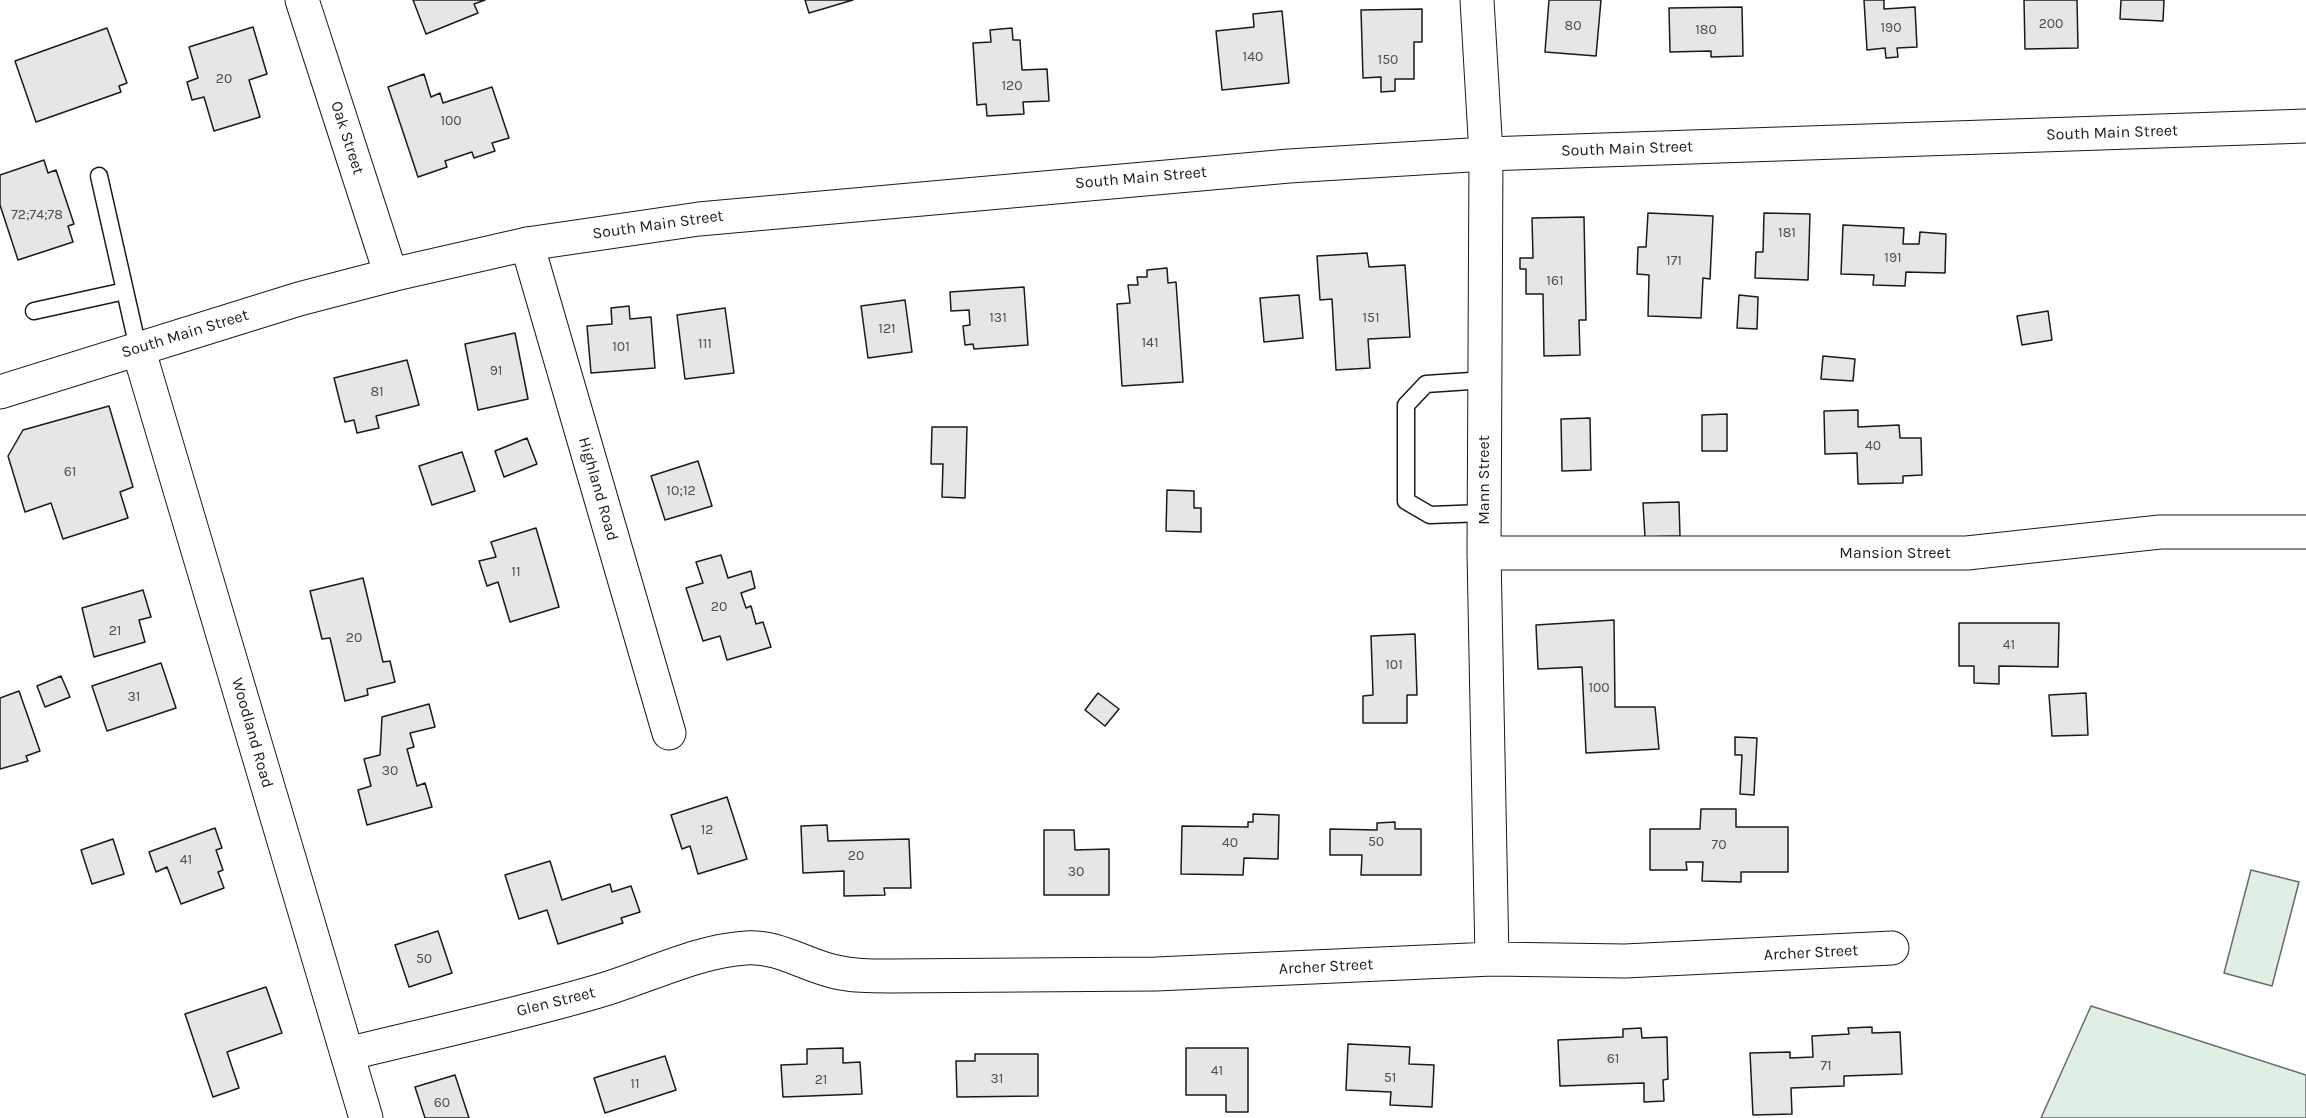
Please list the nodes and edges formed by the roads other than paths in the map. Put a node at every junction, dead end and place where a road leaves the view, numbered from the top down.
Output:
1 (302, 0) edge
2 (1477, 0) edge
3 (2306, 126) edge
4 (1486, 154) junction
5 (99, 176) dead end
6 (527, 244) junction
7 (391, 275) junction
8 (125, 291) junction
9 (34, 311) dead end
10 (138, 348) junction
11 (1485, 380) junction
12 (0, 392) edge
13 (1484, 513) junction
14 (2306, 532) edge
15 (1484, 553) junction
16 (669, 733) dead end
17 (764, 947) joint
18 (1892, 948) dead end
19 (1492, 959) junction
20 (347, 1054) junction
21 (366, 1118) edge

1 - 7 street, Oak Street
2 - 4 street, Mann Street
3 - 4 street, South Main Street
4 - 6 street, South Main Street
4 - 11 street, Mann Street
5 - 8 lane
6 - 7 street, South Main Street
6 - 16 street, Highland Road
7 - 10 street, South Main Street
8 - 9 lane
8 - 10 lane
10 - 12 street, South Main Street
10 - 20 street, Woodland Road
11 - 13 street, Mann Street
11 - 13 lane
13 - 15 street, Mann Street
14 - 15 street, Mansion Street
15 - 19 street, Mann Street
17 - 19 street, Archer Street
17 - 20 street, Glen Street
18 - 19 street, Archer Street
20 - 21 street, Woodland Road

